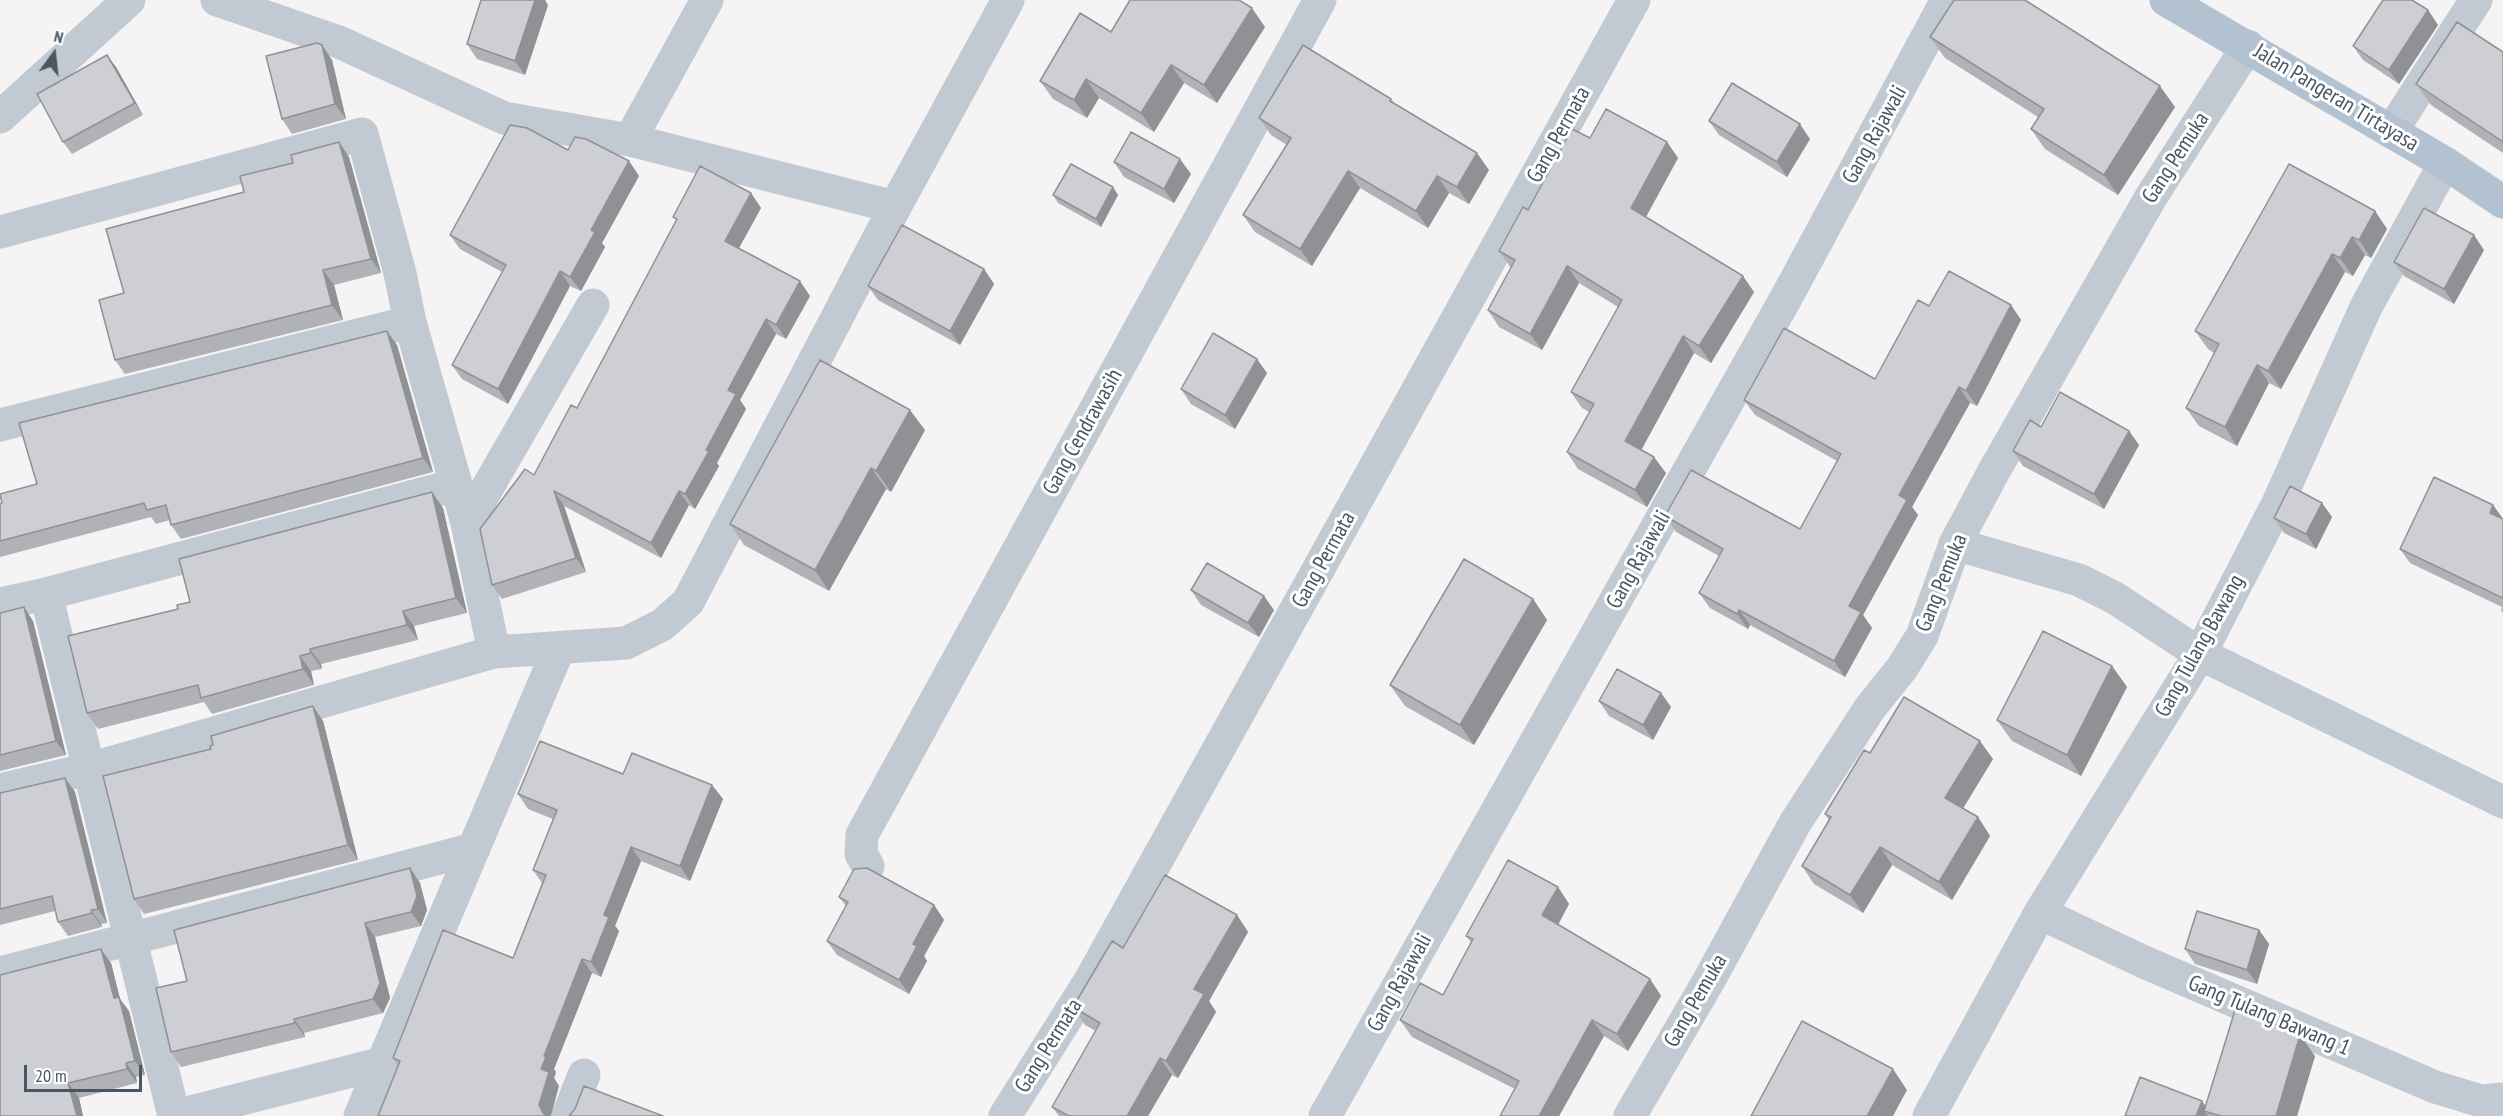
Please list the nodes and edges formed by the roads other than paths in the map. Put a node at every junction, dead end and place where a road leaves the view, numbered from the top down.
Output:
1 (129, 0) edge
2 (217, 0) edge
3 (707, 0) edge
4 (1008, 0) edge
5 (1320, 0) edge
6 (1634, 0) edge
7 (1947, 0) edge
8 (2476, 0) edge
9 (2169, 1) edge
10 (2248, 46) junction
11 (0, 117) edge
12 (2391, 132) junction
13 (630, 140) junction
14 (2445, 163) junction
15 (2503, 202) edge
16 (895, 207) junction
17 (0, 232) edge
18 (593, 305) dead end
19 (410, 322) junction
20 (0, 425) edge
21 (456, 486) junction
22 (467, 523) junction
23 (1954, 544) junction
24 (46, 594) junction
25 (0, 603) edge
26 (559, 648) junction
27 (494, 652) junction
28 (2200, 654) junction
29 (89, 769) junction
30 (0, 790) edge
31 (2503, 802) edge
32 (474, 849) junction
33 (868, 866) edge
34 (2040, 914) junction
35 (132, 939) junction
36 (0, 973) edge
37 (383, 1063) junction
38 (584, 1076) dead end
39 (2503, 1099) edge
40 (1337, 1112) edge
41 (174, 1116) edge
42 (360, 1116) edge
43 (568, 1116) edge
44 (1005, 1116) edge
45 (1630, 1116) edge
46 (1929, 1116) edge

1 - 11 street
2 - 13 street
3 - 13 street
4 - 16 street
5 - 33 street, Gang Cendrawasih
6 - 44 street, Gang Permata
7 - 40 street, Gang Rajawali
8 - 12 street
9 - 10 main road, Jalan Pangeran Tirtayasa
10 - 12 main road, Jalan Pangeran Tirtayasa
10 - 23 street, Gang Pemuka
12 - 14 main road, Jalan Pangeran Tirtayasa
13 - 16 street
14 - 15 main road, Jalan Pangeran Tirtayasa
14 - 28 street, Gang Tulang Bawang
16 - 26 street
17 - 19 street
18 - 22 street
19 - 20 street
19 - 21 street
21 - 22 street
21 - 24 street
22 - 27 street
23 - 28 street
23 - 45 street, Gang Pemuka
24 - 25 street
24 - 29 street
26 - 27 street
26 - 32 street
27 - 29 street
28 - 31 street
28 - 34 street, Gang Tulang Bawang
29 - 30 street
29 - 35 street
32 - 35 street
32 - 37 street
34 - 39 street, Gang Tulang Bawang 1
34 - 46 street, Gang Tulang Bawang
35 - 36 street
35 - 41 street
37 - 41 street
37 - 42 street
38 - 43 street

